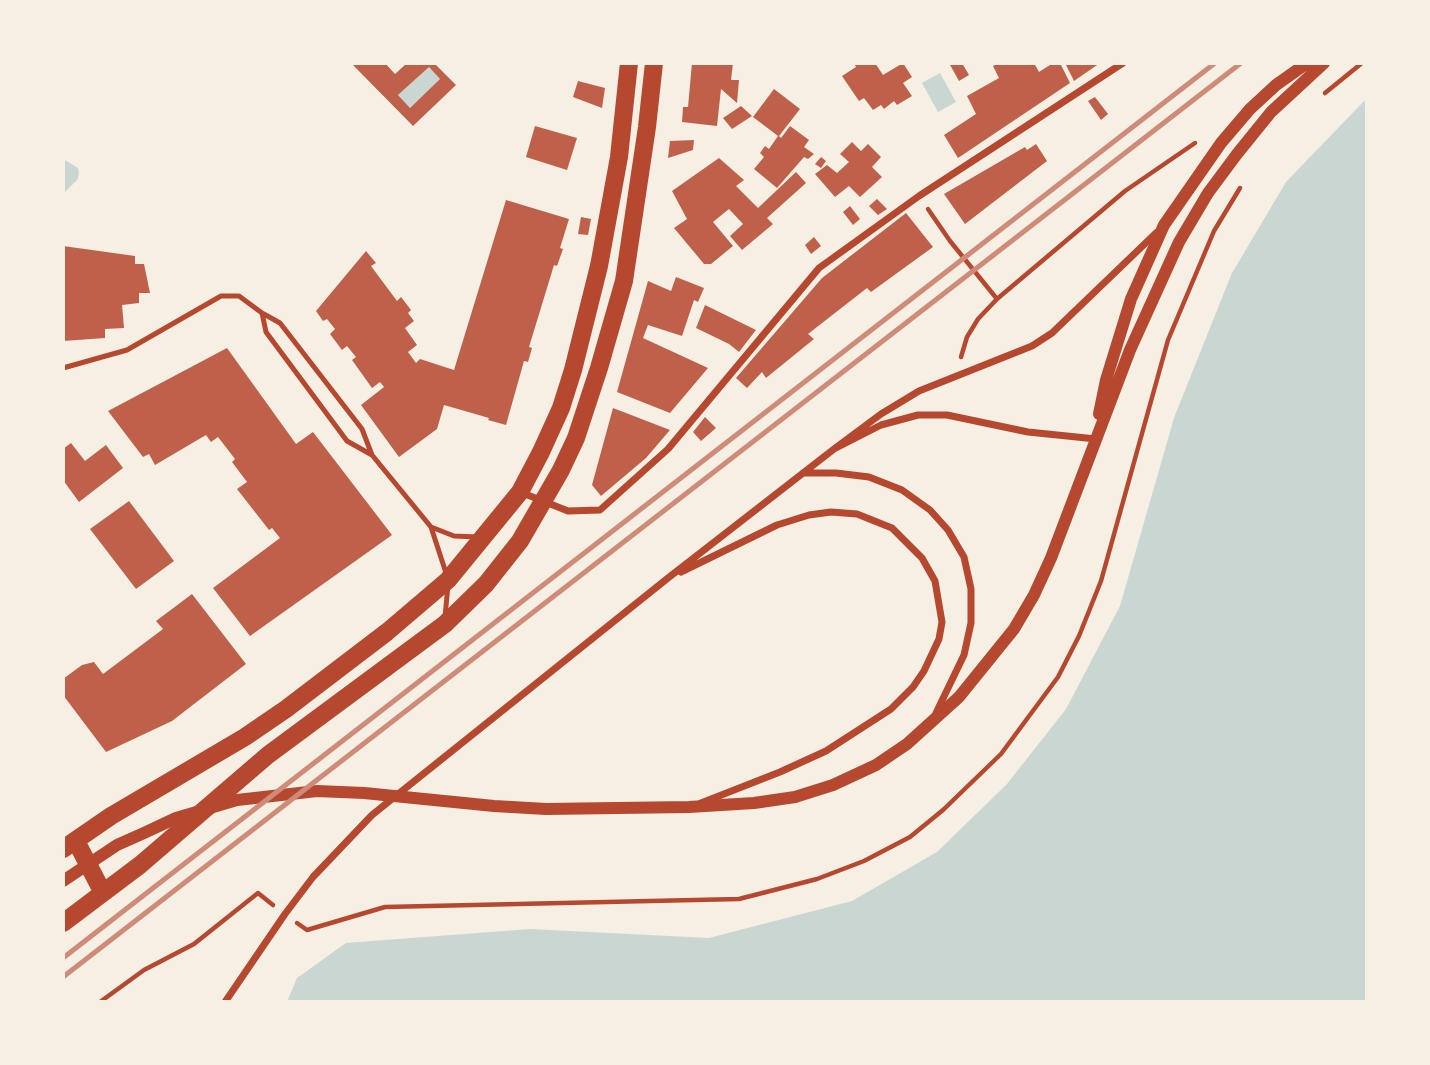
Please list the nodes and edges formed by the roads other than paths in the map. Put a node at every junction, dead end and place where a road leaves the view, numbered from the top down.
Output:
1 (629, 63) edge
2 (654, 63) edge
3 (1123, 63) edge
4 (1307, 63) edge
5 (1324, 63) edge
6 (1164, 226) junction
7 (262, 313) junction
8 (63, 368) edge
9 (1096, 439) junction
10 (834, 449) junction
11 (372, 455) junction
12 (803, 473) junction
13 (520, 492) junction
14 (544, 502) junction
15 (431, 527) junction
16 (485, 537) junction
17 (668, 578) junction
18 (448, 580) junction
19 (444, 624) junction
20 (931, 723) junction
21 (689, 807) junction
22 (69, 845) edge
23 (63, 881) edge
24 (103, 893) junction
25 (63, 923) edge
26 (225, 1002) edge

1 - 13 main road
2 - 14 main road
3 - 14 street
4 - 6 street
5 - 9 street
6 - 9 street
6 - 10 street
7 - 8 lane
7 - 11 lane
7 - 11 lane
9 - 10 street
9 - 20 street
10 - 12 street
11 - 15 lane
12 - 17 street
12 - 20 street
13 - 14 street
13 - 16 main road
14 - 19 main road
15 - 16 lane
15 - 18 lane
16 - 18 main road
17 - 21 street
17 - 26 street
18 - 19 lane
18 - 22 main road
19 - 24 main road
20 - 21 street
21 - 23 street
22 - 24 main road
24 - 25 main road

